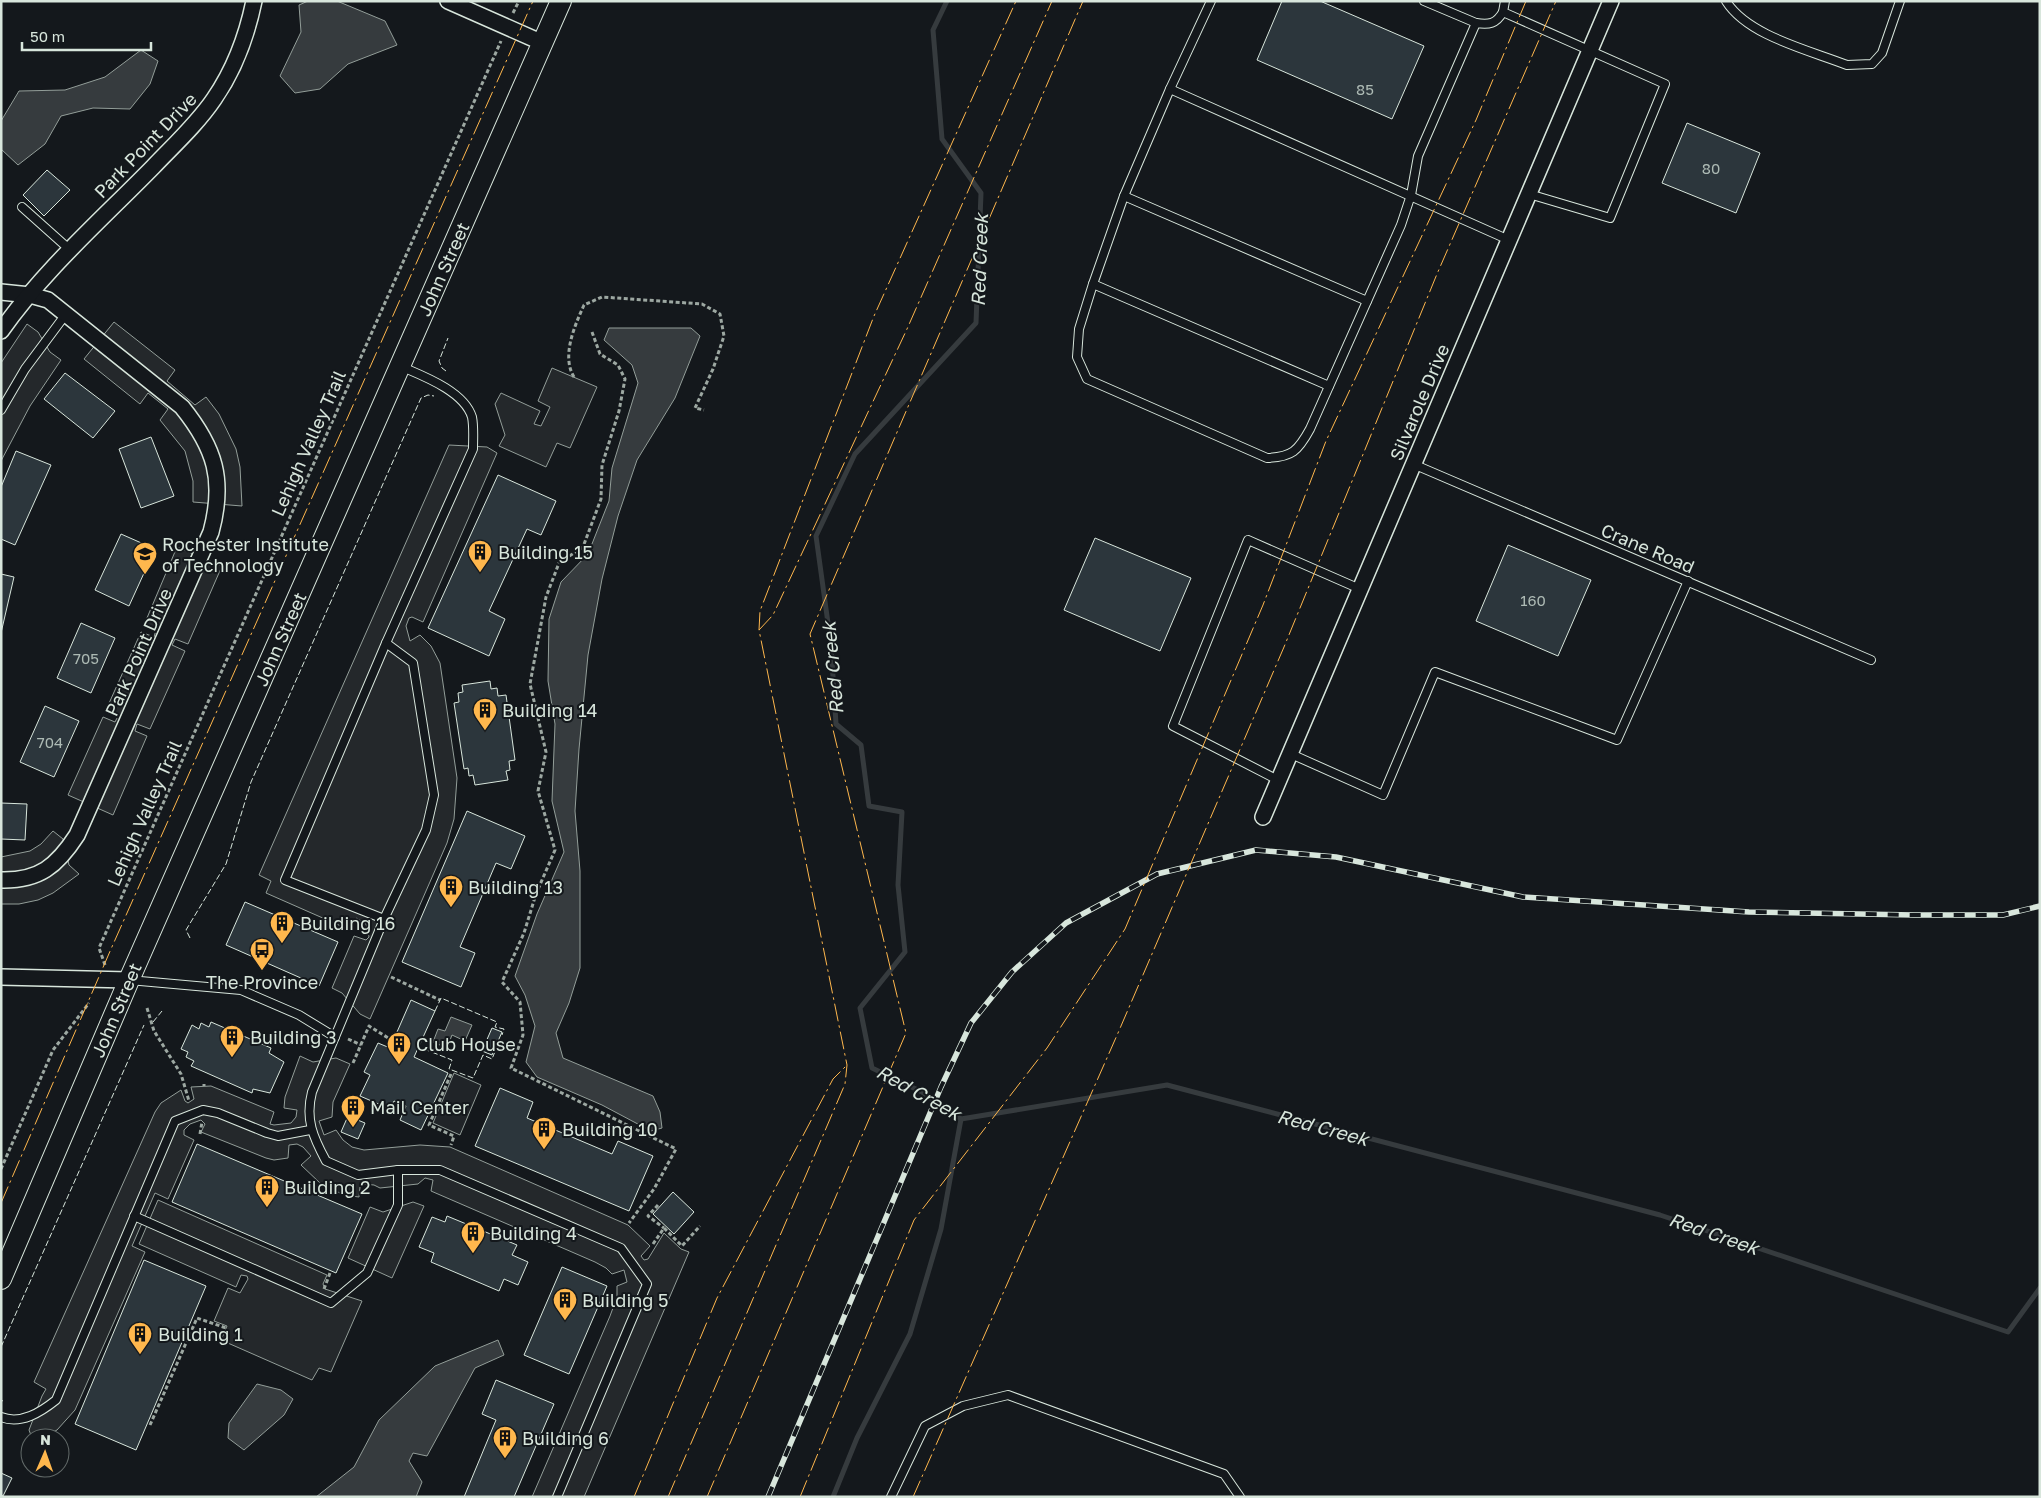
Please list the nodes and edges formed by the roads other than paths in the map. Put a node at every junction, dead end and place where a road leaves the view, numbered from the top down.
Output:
1 (254, 1) edge
2 (448, 1) edge
3 (561, 1) edge
4 (1211, 1) edge
5 (1424, 1) edge
6 (1505, 1) edge
7 (1611, 1) edge
8 (1726, 1) edge
9 (1900, 1) edge
10 (1503, 12) junction
11 (1476, 23) junction
12 (542, 43) junction
13 (1590, 50) junction
14 (1170, 89) junction
15 (1529, 194) junction
16 (1411, 195) junction
17 (1124, 196) junction
18 (22, 206) dead end
19 (1509, 240) junction
20 (69, 249) junction
21 (1093, 284) junction
22 (1, 292) edge
23 (30, 295) junction
24 (1367, 302) junction
25 (66, 314) junction
26 (1, 331) edge
27 (400, 366) junction
28 (1329, 386) junction
29 (1, 410) edge
30 (1413, 464) junction
31 (1688, 582) junction
32 (1360, 589) junction
33 (386, 642) junction
34 (1871, 660) dead end
35 (1291, 754) junction
36 (1278, 780) junction
37 (1263, 817) dead end
38 (1, 880) edge
39 (384, 919) junction
40 (1, 977) edge
41 (129, 980) junction
42 (336, 1036) junction
43 (310, 1130) junction
44 (398, 1170) junction
45 (134, 1216) junction
46 (1, 1279) edge
47 (1, 1417) edge
48 (557, 1497) edge
49 (891, 1497) edge
50 (1240, 1497) edge

1 - 20 street, Park Point Drive
2 - 12 street
3 - 12 street, John Street
4 - 14 lane
5 - 11 lane
6 - 10 lane
7 - 13 street, Silvarole Drive
8 - 9 lane
10 - 11 lane
10 - 13 lane
11 - 16 lane
12 - 27 street, John Street
13 - 15 street, Silvarole Drive
13 - 15 lane
14 - 16 lane
14 - 17 lane
15 - 19 street, Silvarole Drive
16 - 19 lane
16 - 24 lane
17 - 21 lane
17 - 24 lane
18 - 20 lane
19 - 30 street, Silvarole Drive
20 - 23 street, Park Point Drive
21 - 28 lane
21 - 28 lane
22 - 23 street, Park Point Drive
23 - 25 street, Park Point Drive
23 - 26 street, Park Point Drive
24 - 28 lane
25 - 29 lane
25 - 38 street, Park Point Drive
27 - 33 lane
27 - 41 street, John Street
30 - 31 lane, Crane Road
30 - 32 street, Silvarole Drive
31 - 34 lane, Crane Road
31 - 35 lane
32 - 35 street, Silvarole Drive
32 - 36 lane
33 - 39 lane
33 - 39 lane
35 - 36 street, Silvarole Drive
36 - 37 street, Silvarole Drive
39 - 42 lane
40 - 41 street
41 - 42 lane
41 - 46 street, John Street
42 - 43 lane
43 - 44 lane
43 - 45 lane
44 - 45 lane
44 - 48 lane
45 - 47 lane
49 - 50 lane

